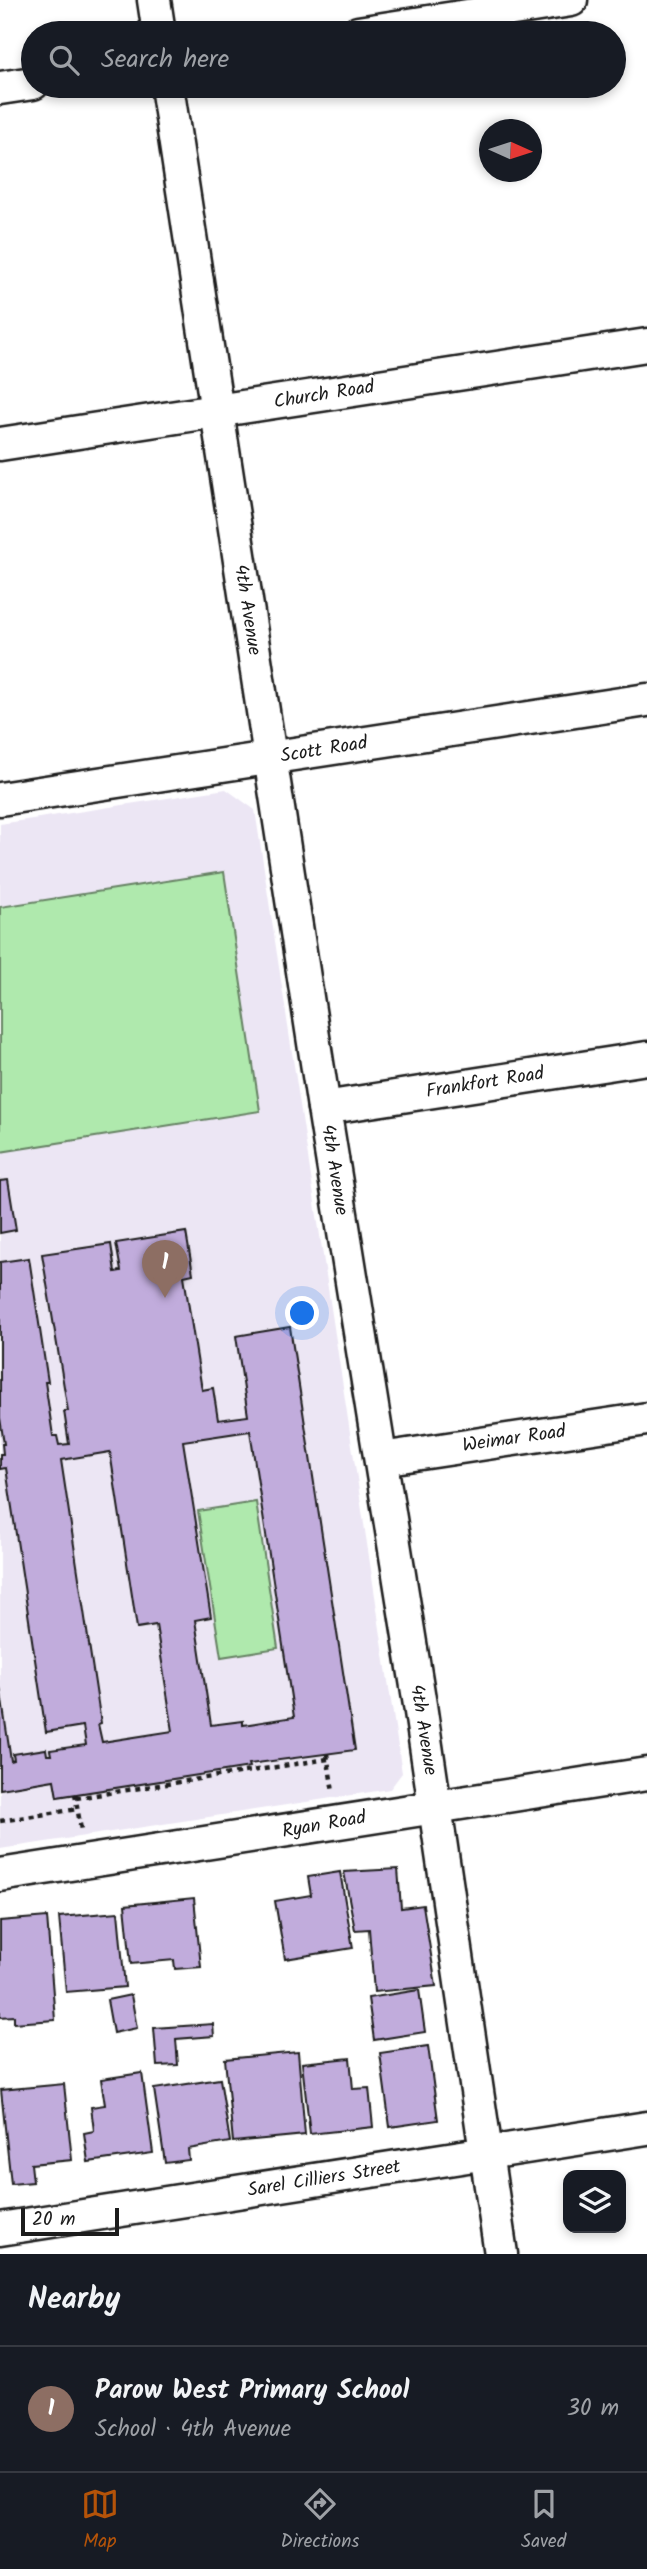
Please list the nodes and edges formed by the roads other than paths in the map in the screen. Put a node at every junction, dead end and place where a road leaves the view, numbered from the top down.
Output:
1 (154, 0) edge
2 (571, 0) edge
3 (157, 21) edge
4 (435, 21) edge
5 (21, 85) edge
6 (0, 88) edge
7 (169, 98) edge
8 (647, 345) edge
9 (216, 410) junction
10 (0, 444) edge
11 (647, 700) edge
12 (270, 758) junction
13 (0, 799) edge
14 (647, 1058) edge
15 (324, 1108) junction
16 (647, 1419) edge
17 (381, 1459) junction
18 (647, 1774) edge
19 (435, 1806) junction
20 (0, 1875) edge
21 (647, 2128) edge
22 (486, 2153) junction
23 (0, 2229) edge
24 (501, 2254) edge

1 - 3 street
2 - 4 street
5 - 6 street
7 - 9 street, 4th Avenue
8 - 9 street, Church Road
9 - 10 street, Church Road
9 - 12 street, 4th Avenue
11 - 12 street, Scott Road
12 - 13 street, Scott Road
12 - 15 street, 4th Avenue
14 - 15 street, Frankfort Road
15 - 17 street, 4th Avenue
16 - 17 street, Weimar Road
17 - 19 street, 4th Avenue
18 - 19 street, Ryan Road
19 - 20 street, Ryan Road
19 - 22 street, 4th Avenue
21 - 22 street, Sarel Cilliers Street
22 - 23 street, Sarel Cilliers Street
22 - 24 street, 4th Avenue

